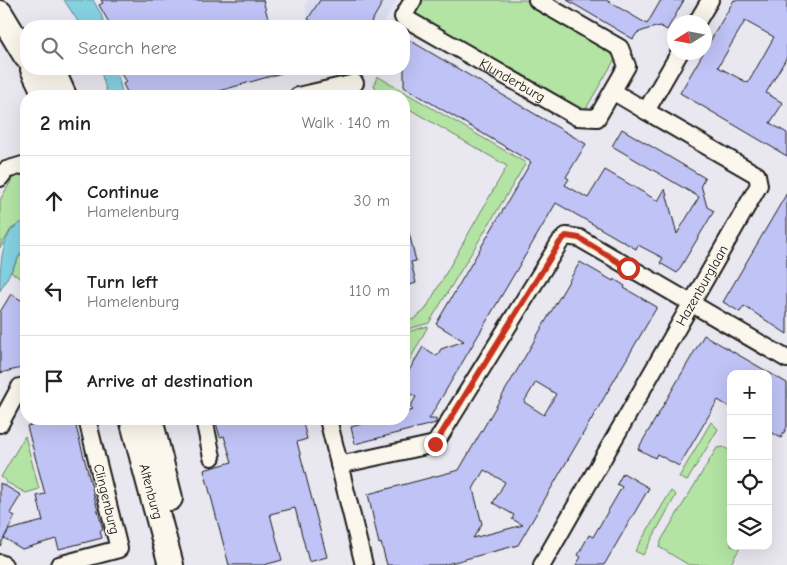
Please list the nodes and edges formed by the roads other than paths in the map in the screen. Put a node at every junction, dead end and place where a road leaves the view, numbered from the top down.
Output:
1 (10, 0) edge
2 (413, 0) edge
3 (536, 0) edge
4 (710, 0) edge
5 (0, 12) edge
6 (701, 15) edge
7 (22, 20) edge
8 (408, 20) edge
9 (410, 21) edge
10 (20, 46) edge
11 (675, 60) edge
12 (36, 75) edge
13 (55, 75) edge
14 (355, 83) dead end
15 (43, 90) edge
16 (61, 90) edge
17 (324, 90) edge
18 (614, 92) junction
19 (646, 111) junction
20 (20, 166) edge
21 (0, 178) edge
22 (691, 305) junction
23 (787, 359) edge
24 (20, 387) edge
25 (0, 424) edge
26 (88, 425) edge
27 (134, 425) edge
28 (152, 425) edge
29 (205, 425) edge
30 (329, 425) edge
31 (212, 457) dead end
32 (339, 465) junction
33 (0, 563) edge
34 (4, 565) edge
35 (59, 565) edge
36 (172, 565) edge
37 (187, 565) edge
38 (364, 565) edge
39 (542, 565) edge

1 - 7 main road
2 - 8 street, Klunderburg
3 - 18 street, Klunderburg
4 - 6 street
5 - 10 main road
9 - 18 street, Klunderburg
11 - 19 street
12 - 15 main road
13 - 16 main road
14 - 17 street
18 - 19 street
19 - 22 street, Hazenburglaan
20 - 21 street
22 - 23 street
22 - 32 street
22 - 39 street, Hazenburglaan
24 - 25 street
26 - 35 street, Clingenburg
27 - 36 main road, Altenburg
28 - 37 main road, Altenburg
29 - 31 street
30 - 32 street
32 - 38 street
33 - 34 street

